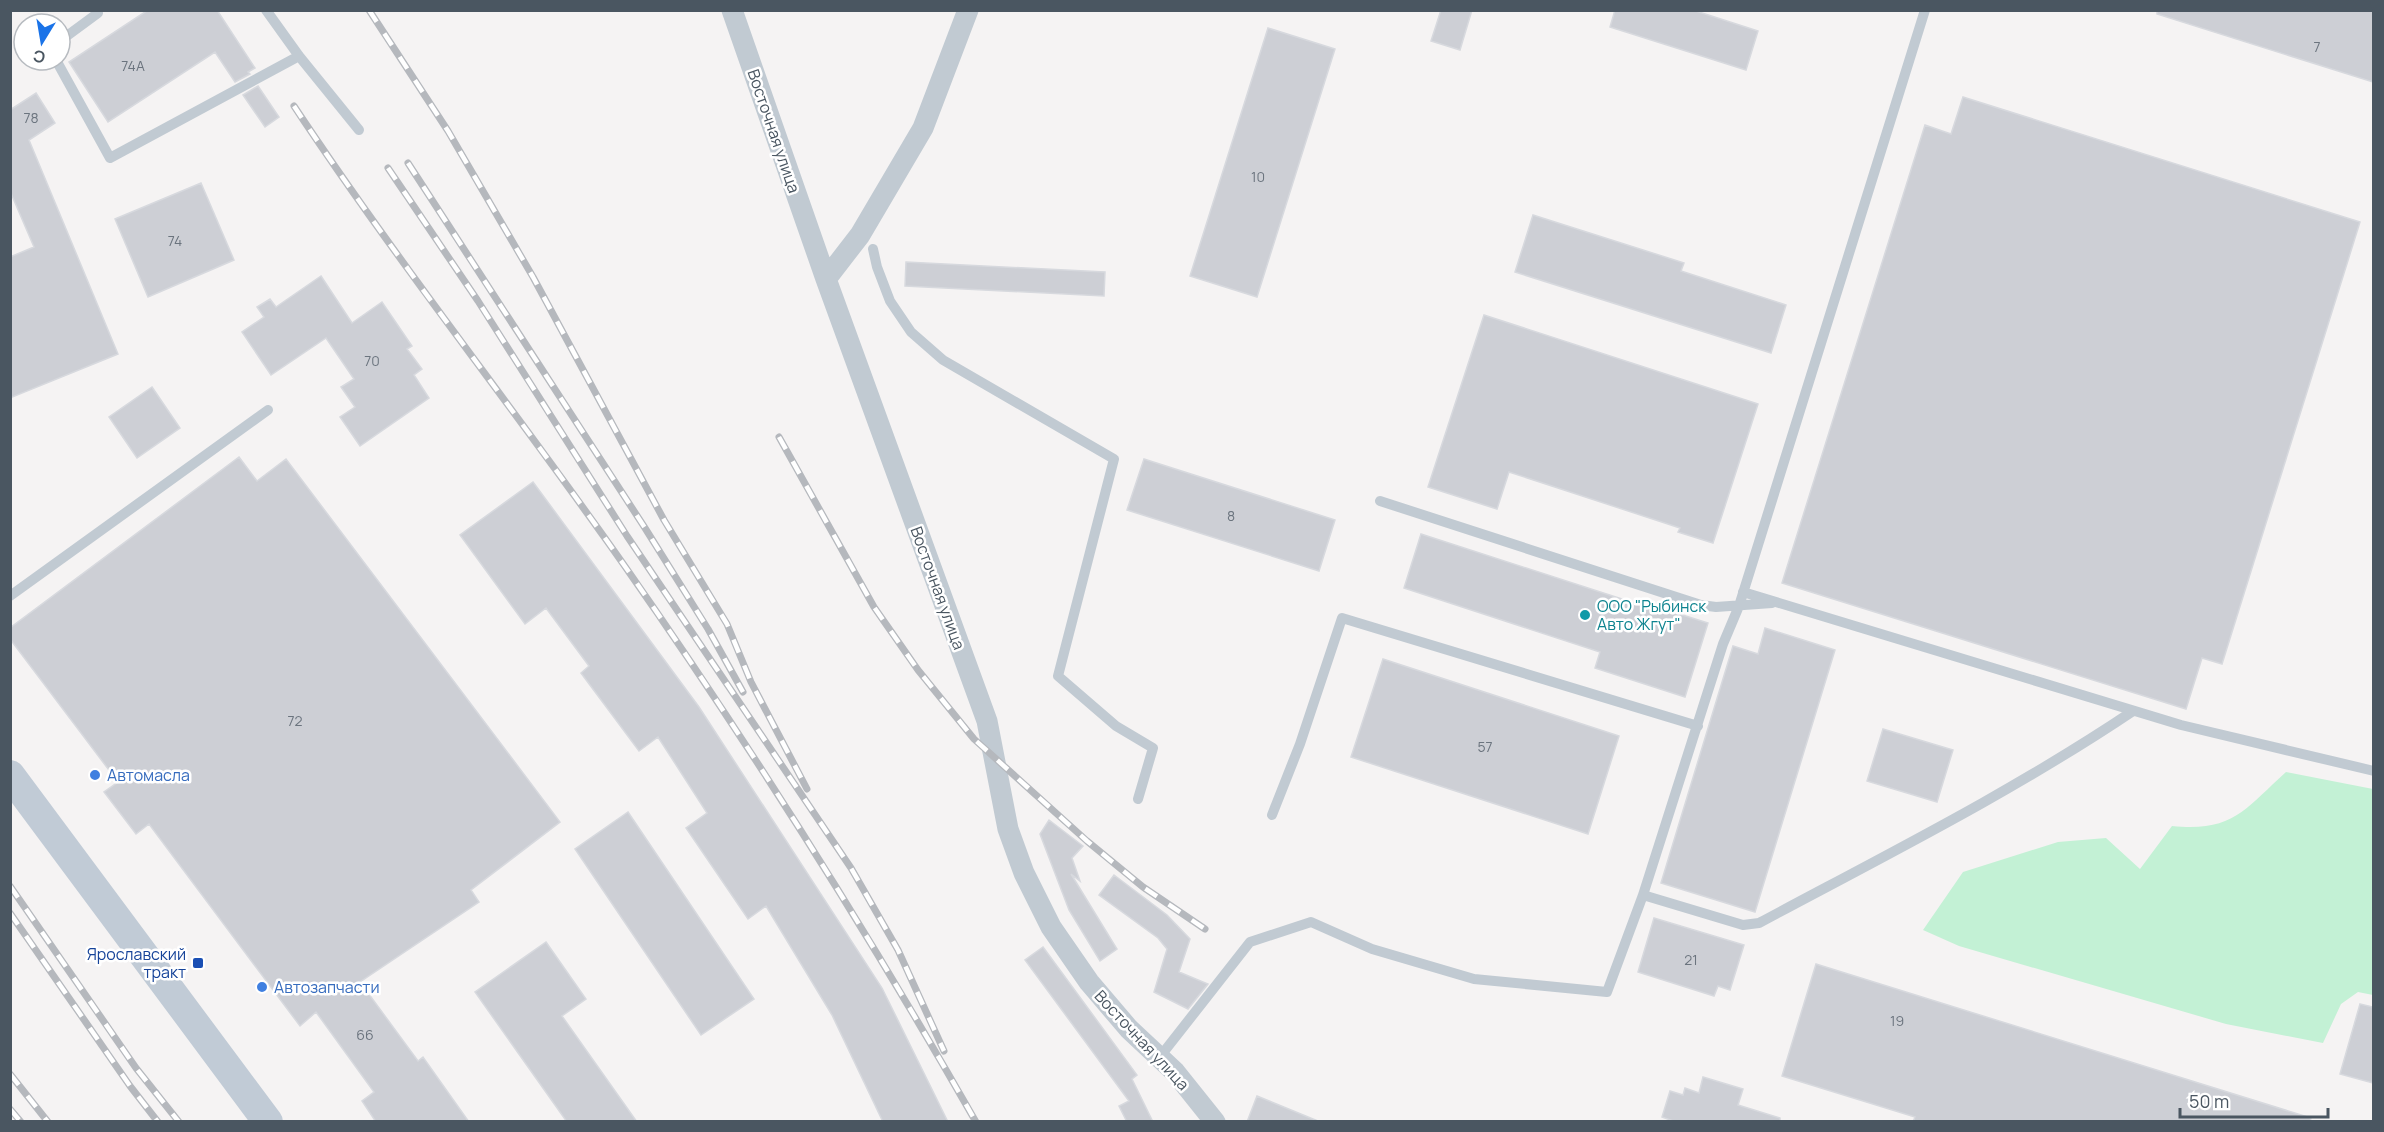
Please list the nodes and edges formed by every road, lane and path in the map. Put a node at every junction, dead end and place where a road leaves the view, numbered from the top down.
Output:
1 (266, 10) edge
2 (732, 10) edge
3 (968, 10) edge
4 (1925, 10) edge
5 (98, 13) dead end
6 (72, 32) edge
7 (298, 56) junction
8 (63, 72) edge
9 (359, 130) dead end
10 (873, 249) dead end
11 (826, 279) junction
12 (268, 410) dead end
13 (1380, 501) dead end
14 (1743, 592) junction
15 (10, 596) edge
16 (1779, 603) junction
17 (1739, 606) junction
18 (2133, 711) junction
19 (1698, 726) junction
20 (2373, 771) edge
21 (10, 775) edge
22 (1138, 799) dead end
23 (1272, 815) dead end
24 (1642, 895) junction
25 (1160, 1058) junction
26 (268, 1122) edge
27 (1215, 1122) edge

1 - 7 lane
2 - 11 street, Восточная улица
3 - 11 street
4 - 14 lane
5 - 6 lane
7 - 8 lane
7 - 9 lane
10 - 22 lane
11 - 25 street, Восточная улица
12 - 15 lane
13 - 17 lane
14 - 16 lane
14 - 17 lane
16 - 17 lane
16 - 18 lane
17 - 19 lane
18 - 20 lane
18 - 24 lane
19 - 23 lane
19 - 24 lane
21 - 26 street
24 - 25 lane
25 - 27 street, Восточная улица

